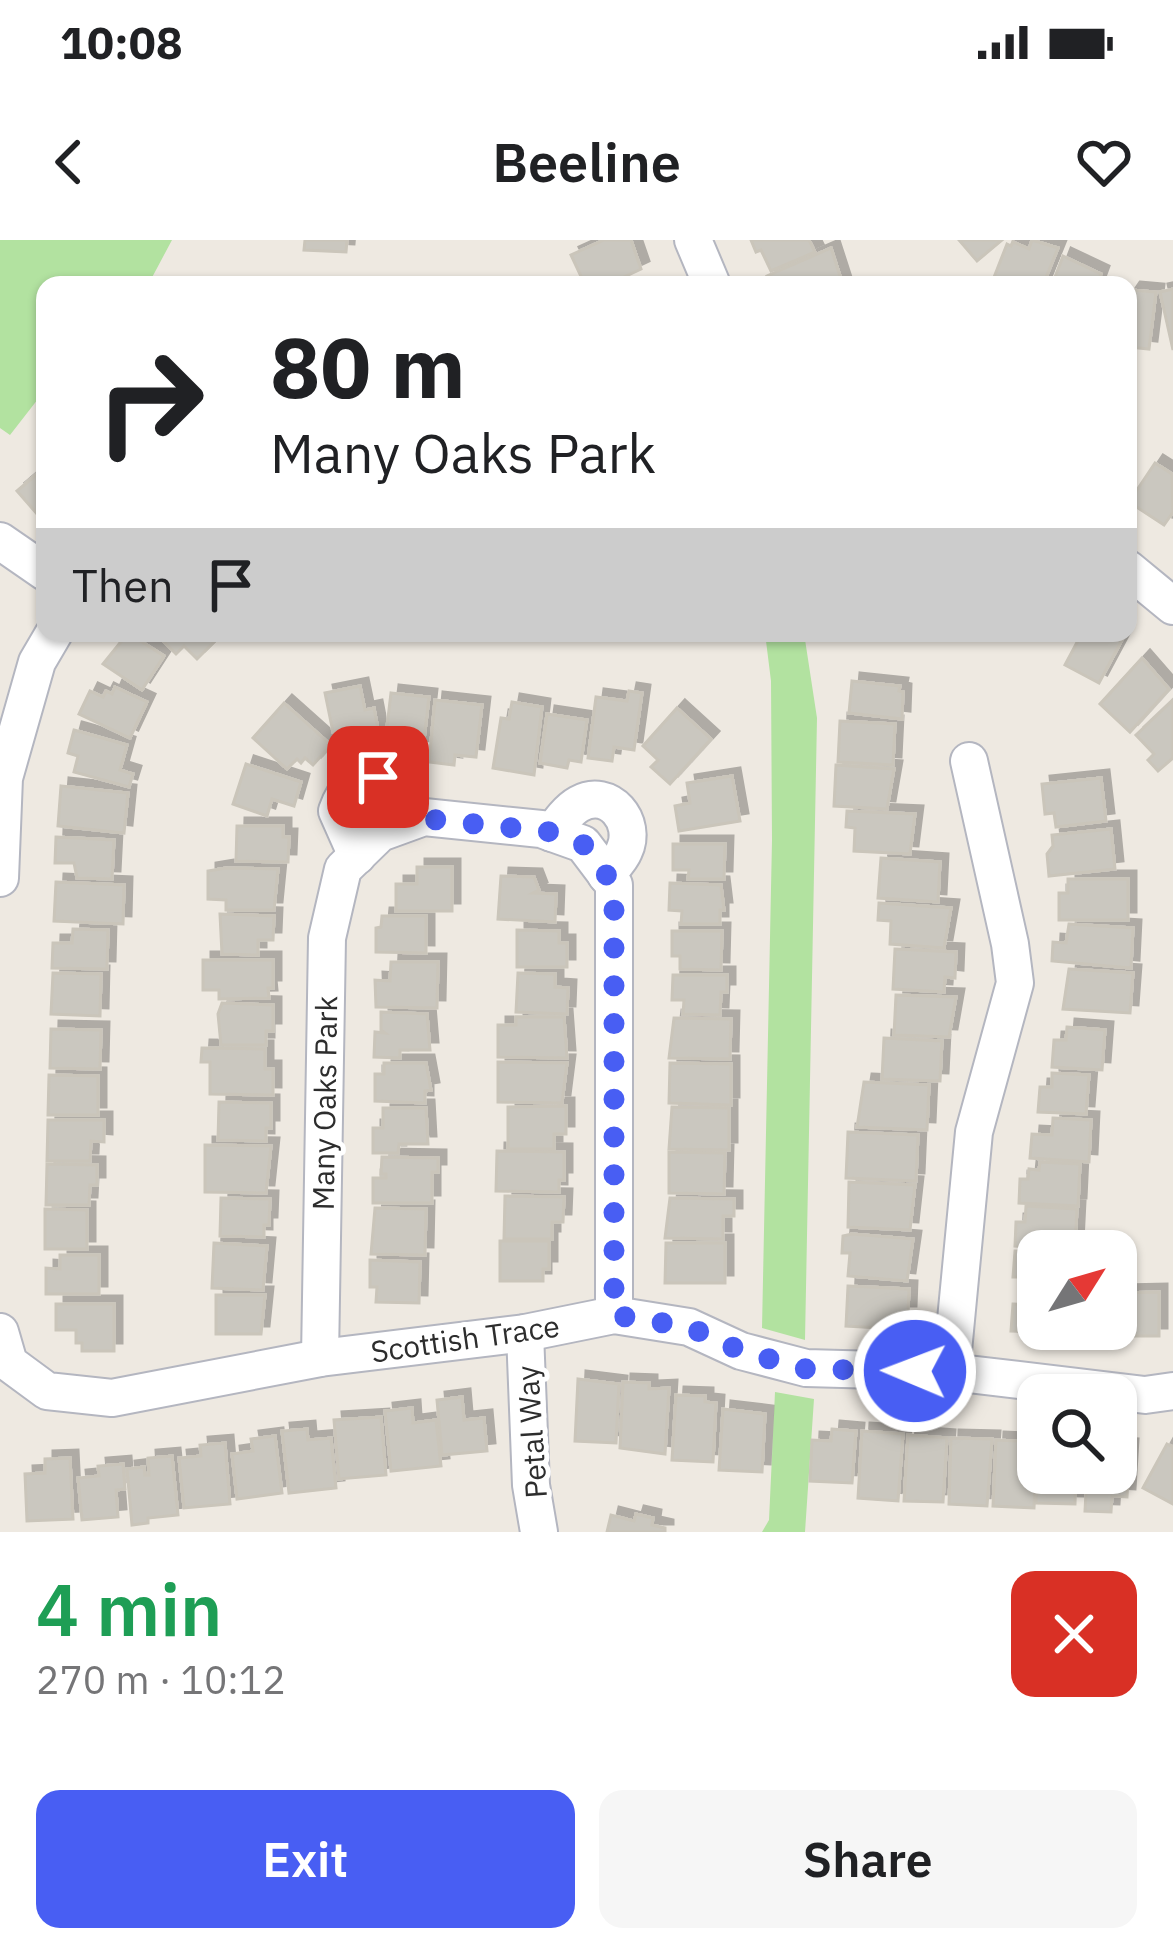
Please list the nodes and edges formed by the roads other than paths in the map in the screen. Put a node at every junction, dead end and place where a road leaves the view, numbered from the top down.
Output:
1 (693, 240) edge
2 (708, 276) edge
3 (0, 541) edge
4 (36, 566) edge
5 (1137, 576) edge
6 (1173, 606) edge
7 (49, 642) edge
8 (969, 761) dead end
9 (419, 818) junction
10 (552, 832) junction
11 (357, 856) junction
12 (606, 874) junction
13 (0, 878) edge
14 (614, 1315) junction
15 (525, 1333) junction
16 (3, 1354) edge
17 (320, 1358) junction
18 (951, 1372) junction
19 (1173, 1391) edge
20 (539, 1532) edge

1 - 2 street
3 - 4 street
5 - 6 street
7 - 13 street
8 - 18 street
9 - 10 street
9 - 11 street
9 - 11 street
10 - 12 street
10 - 12 street
11 - 17 street, Many Oaks Park
12 - 14 street
14 - 15 street, Scottish Trace
14 - 18 street, Scottish Trace
15 - 17 street, Scottish Trace
15 - 20 street, Petal Way
16 - 17 street, Scottish Trace
18 - 19 street, Scottish Trace

